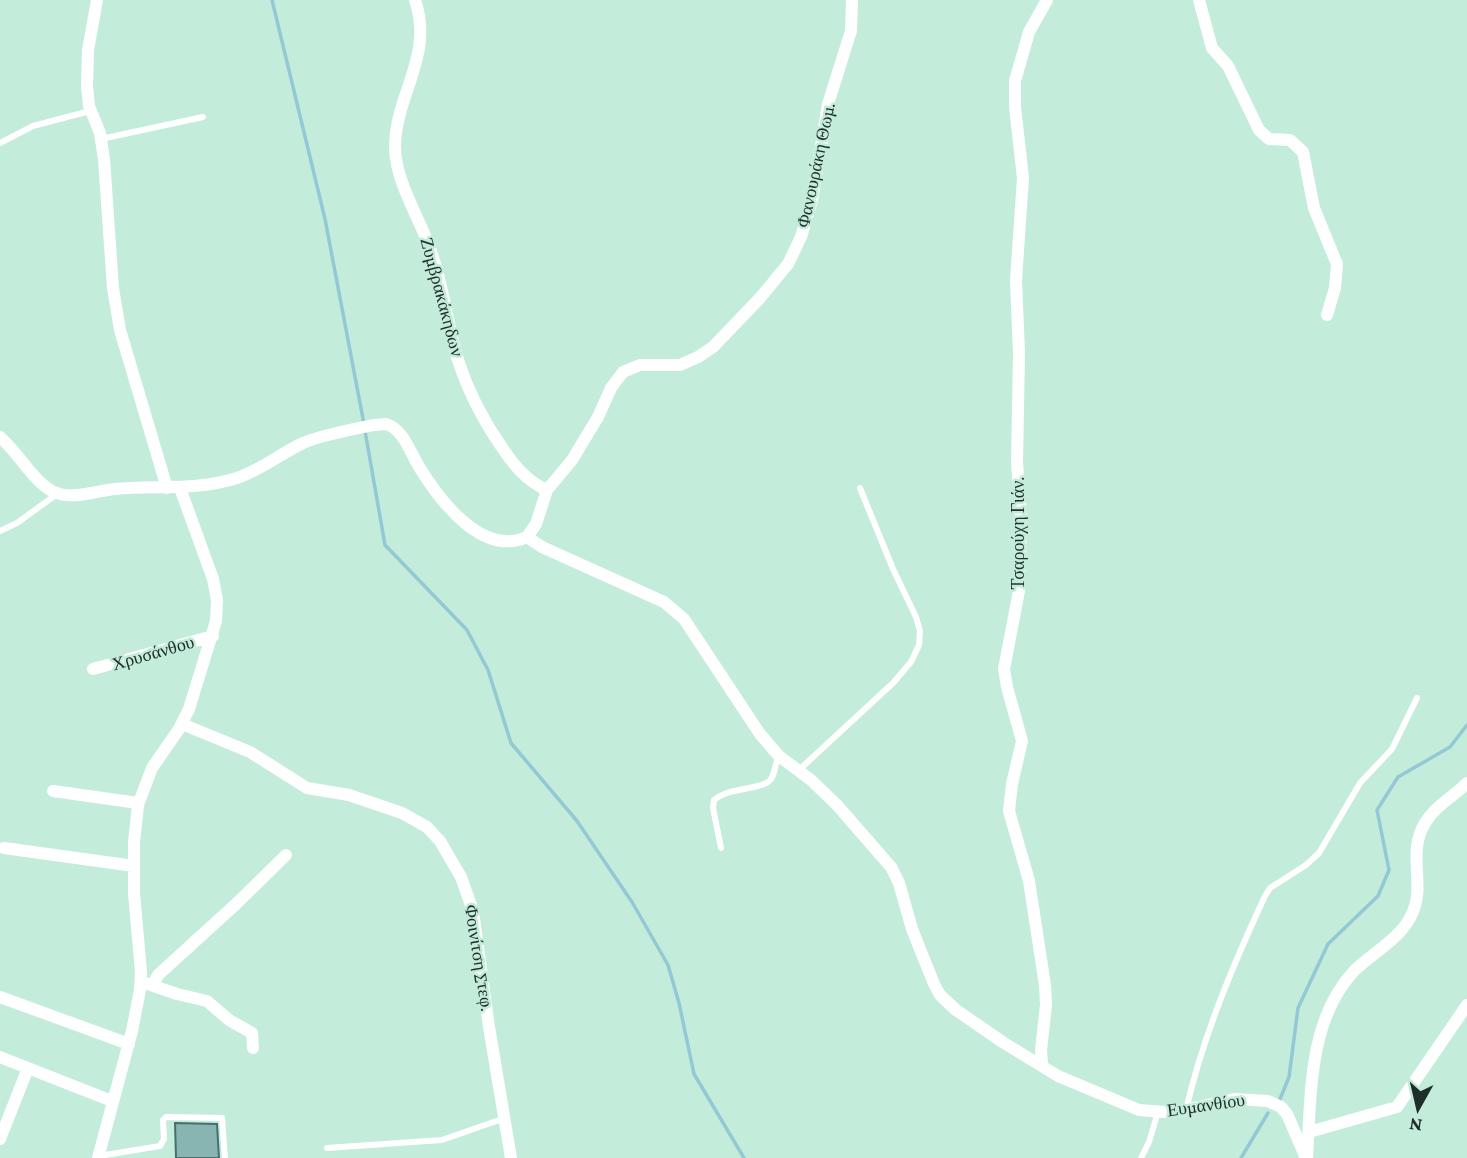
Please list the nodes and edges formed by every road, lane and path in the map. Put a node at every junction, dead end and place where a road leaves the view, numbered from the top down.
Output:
1 (97, 0) edge
2 (415, 0) edge
3 (852, 0) edge
4 (1047, 0) edge
5 (1199, 0) edge
6 (90, 111) junction
7 (204, 117) dead end
8 (101, 139) junction
9 (0, 143) edge
10 (1327, 315) dead end
11 (0, 438) edge
12 (174, 488) junction
13 (860, 488) dead end
14 (547, 490) junction
15 (57, 494) junction
16 (0, 531) edge
17 (527, 537) junction
18 (213, 636) junction
19 (93, 669) dead end
20 (1416, 698) dead end
21 (182, 724) junction
22 (779, 756) junction
23 (799, 770) junction
24 (1467, 783) edge
25 (53, 791) dead end
26 (138, 803) junction
27 (4, 848) dead end
28 (721, 848) dead end
29 (286, 855) dead end
30 (134, 866) junction
31 (147, 983) junction
32 (0, 997) edge
33 (1467, 1005) edge
34 (129, 1044) junction
35 (254, 1048) dead end
36 (0, 1057) edge
37 (1042, 1064) junction
38 (28, 1068) junction
39 (112, 1101) junction
40 (1186, 1110) junction
41 (1158, 1112) junction
42 (505, 1118) junction
43 (1309, 1132) junction
44 (0, 1139) edge
45 (327, 1148) dead end
46 (99, 1157) edge
47 (225, 1158) edge
48 (511, 1158) edge
49 (1141, 1158) edge
50 (1307, 1158) edge

1 - 6 street
2 - 14 street, Ζυμβρακάκηδων
3 - 14 street, Φανουράκη Θωμ.
4 - 37 street, Τσαρούχη Γιάν.
5 - 10 street
6 - 8 street
6 - 9 lane
7 - 8 lane
8 - 12 street
11 - 15 street
12 - 15 street
12 - 17 street
12 - 18 street
13 - 23 lane
14 - 17 street, Φανουράκη Θωμ.
15 - 16 lane
17 - 22 street, Ευμανθίου
18 - 19 street, Χρυσάνθου
18 - 21 street
20 - 40 lane
21 - 26 street
21 - 42 street, Φοινίτση Στεφ.
22 - 23 street, Ευμανθίου
22 - 28 lane
23 - 37 street, Ευμανθίου
24 - 43 street
25 - 26 street
26 - 30 street
27 - 30 street
29 - 31 street
30 - 31 street
31 - 34 street
31 - 35 street
32 - 34 street
33 - 43 street
34 - 39 street
36 - 38 street
37 - 41 street, Ευμανθίου
38 - 39 street
38 - 44 street
39 - 46 street
40 - 41 street, Ευμανθίου
40 - 50 street, Ευμανθίου
41 - 49 lane
42 - 45 lane
42 - 48 street, Φοινίτση Στεφ.
43 - 50 street
46 - 47 lane

